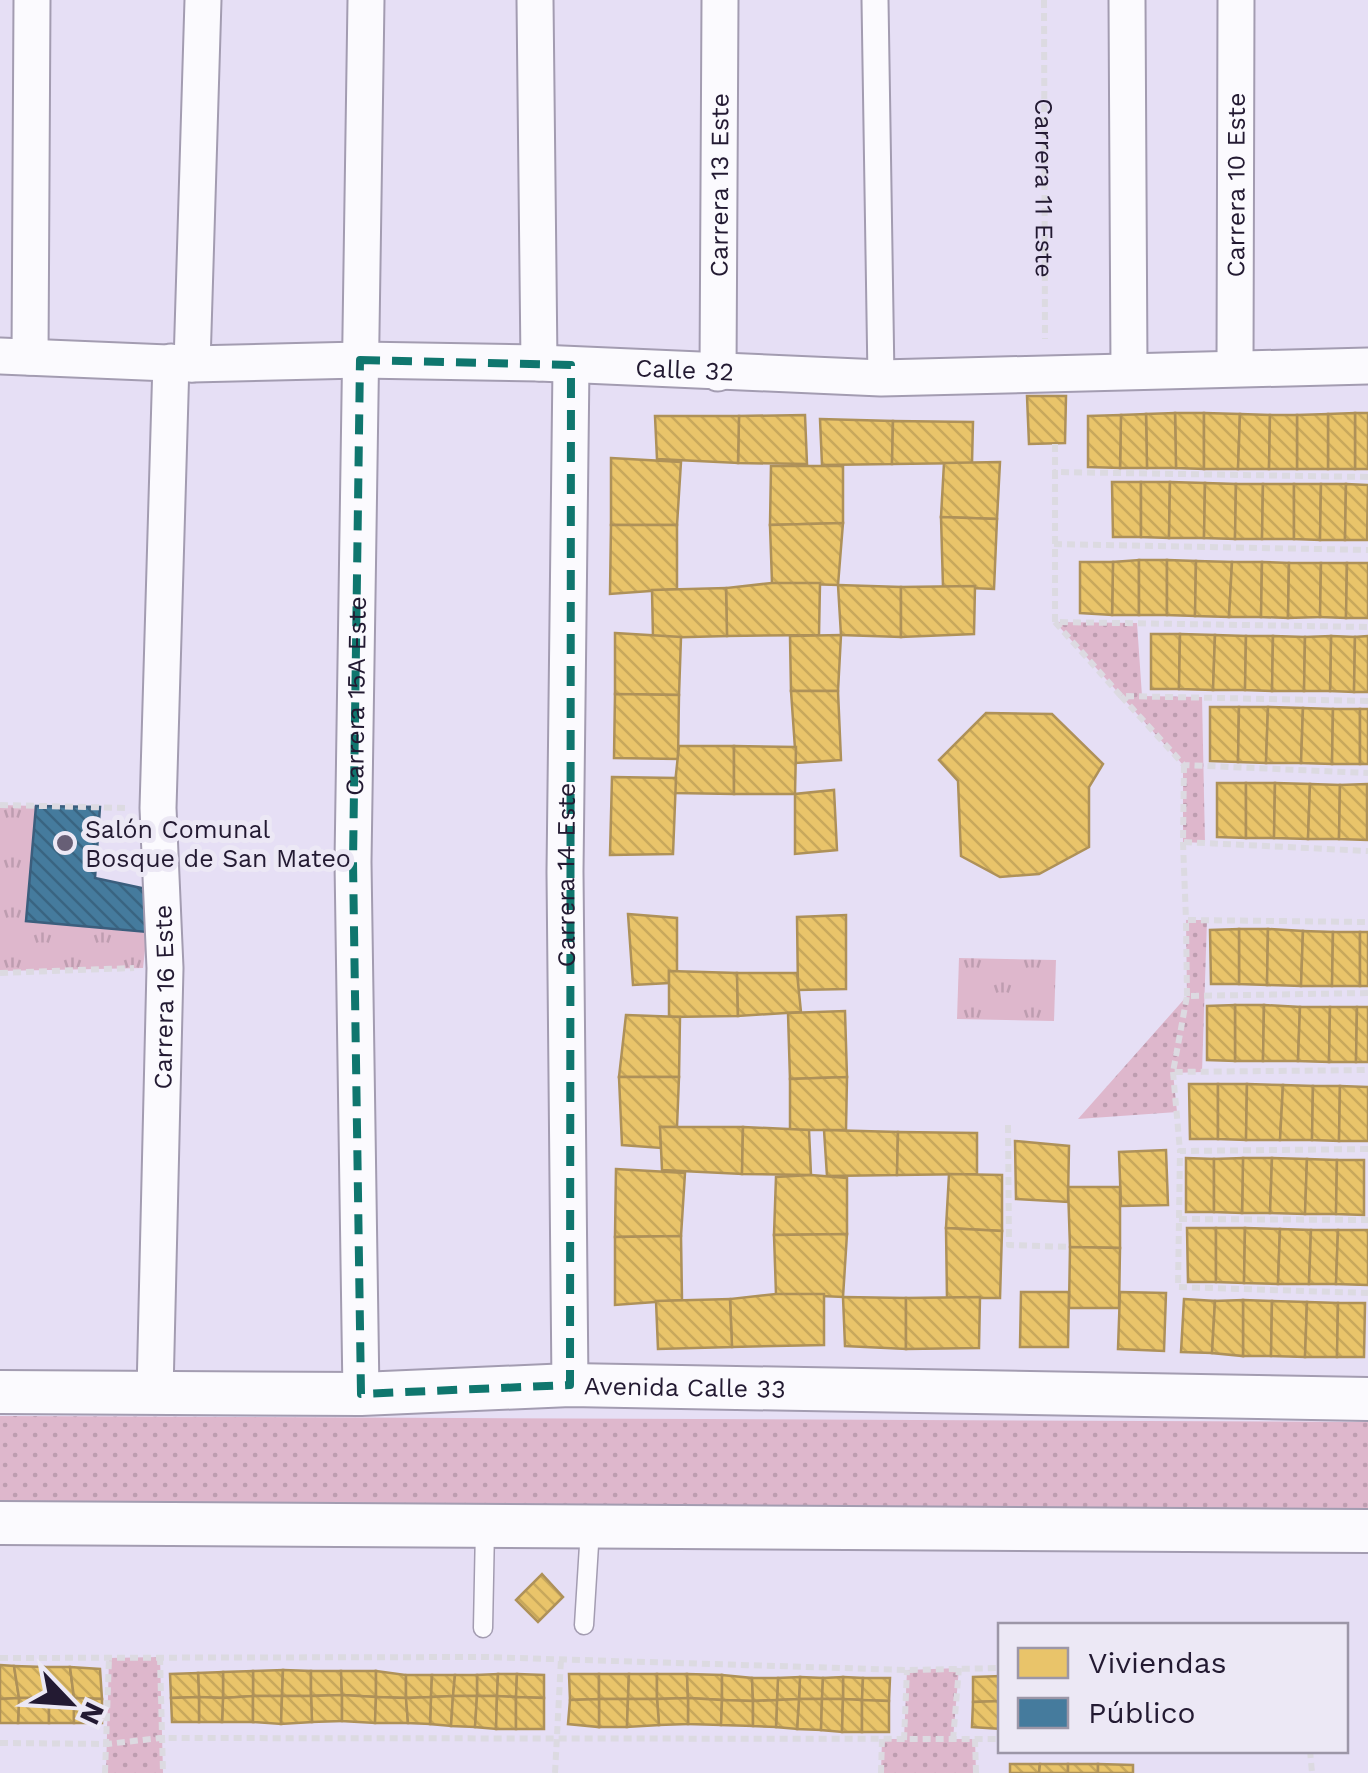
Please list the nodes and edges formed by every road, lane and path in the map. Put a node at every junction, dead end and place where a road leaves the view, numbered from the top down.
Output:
1 (32, 0) edge
2 (202, 0) edge
3 (366, 0) edge
4 (536, 0) edge
5 (720, 0) edge
6 (875, 0) edge
7 (1044, 0) edge
8 (1127, 0) edge
9 (1236, 0) edge
10 (15, 357) edge
11 (360, 360) junction
12 (182, 363) junction
13 (555, 364) junction
14 (1368, 366) edge
15 (1235, 367) junction
16 (1129, 370) junction
17 (718, 373) junction
18 (1046, 375) junction
19 (881, 378) junction
20 (1055, 444) dead end
21 (1056, 472) junction
22 (1368, 477) edge
23 (1054, 544) junction
24 (1368, 550) edge
25 (1055, 622) junction
26 (1368, 627) edge
27 (1121, 696) junction
28 (1368, 700) edge
29 (1184, 766) junction
30 (1368, 773) edge
31 (0, 806) edge
32 (158, 808) junction
33 (1182, 842) junction
34 (1368, 851) edge
35 (1186, 920) junction
36 (1368, 922) edge
37 (165, 968) junction
38 (0, 973) edge
39 (1368, 994) edge
40 (1187, 996) junction
41 (1368, 1070) edge
42 (1173, 1072) junction
43 (1008, 1125) dead end
44 (1368, 1148) edge
45 (1180, 1151) junction
46 (1178, 1219) junction
47 (1368, 1220) edge
48 (1070, 1247) dead end
49 (1368, 1293) edge
50 (570, 1385) junction
51 (0, 1392) edge
52 (155, 1392) junction
53 (361, 1394) junction
54 (1368, 1399) edge
55 (0, 1523) edge
56 (485, 1528) junction
57 (590, 1528) junction
58 (1368, 1531) edge
59 (584, 1625) dead end
60 (483, 1628) dead end
61 (160, 1657) junction
62 (0, 1658) edge
63 (109, 1658) junction
64 (561, 1660) junction
65 (959, 1668) junction
66 (998, 1668) edge
67 (907, 1670) junction
68 (160, 1738) junction
69 (882, 1739) junction
70 (975, 1739) junction
71 (998, 1739) edge
72 (557, 1740) junction
73 (904, 1740) junction
74 (954, 1740) junction
75 (0, 1743) edge
76 (107, 1744) junction
77 (106, 1773) edge
78 (163, 1773) edge
79 (555, 1773) edge
80 (881, 1773) edge
81 (976, 1773) edge

1 - 10 street
2 - 12 street, Carrera 16 Este
3 - 11 street, Carrera 15A Este
4 - 13 street, Carrera 14 Este
5 - 17 street, Carrera 13 Este
6 - 19 street
7 - 18 path, Carrera 11 Este
8 - 16 street
9 - 15 street, Carrera 10 Este
10 - 12 street, Calle 32
11 - 12 street, Calle 32
11 - 13 street, Calle 32
11 - 53 street, Carrera 15A Este
12 - 32 street, Carrera 16 Este
13 - 17 street, Calle 32
13 - 50 street, Carrera 14 Este
14 - 15 street, Calle 32
15 - 16 street, Calle 32
16 - 18 street, Calle 32
17 - 19 street, Calle 32
18 - 19 street, Calle 32
20 - 21 path
21 - 22 path
21 - 23 path
23 - 24 path
23 - 25 path
25 - 26 path
25 - 27 path
27 - 28 path
27 - 29 path
29 - 30 path
29 - 33 path
31 - 32 path
32 - 37 street, Carrera 16 Este
33 - 34 path
33 - 35 path
35 - 36 path
35 - 40 path
37 - 38 path
37 - 52 street, Carrera 16 Este
39 - 40 path
40 - 42 path
41 - 42 path
42 - 45 path
43 - 48 path
44 - 45 path
45 - 46 path
46 - 47 path
46 - 49 path
50 - 53 street, Avenida Calle 33
50 - 54 street, Avenida Calle 33
51 - 52 street, Avenida Calle 33
52 - 53 street, Avenida Calle 33
55 - 56 street
56 - 57 street
56 - 60 lane
57 - 58 street
57 - 59 lane
61 - 63 path
61 - 64 path
61 - 68 path
62 - 63 path
63 - 76 path
64 - 67 path
64 - 72 path
65 - 66 path
65 - 67 path
65 - 74 path
67 - 73 path
68 - 72 path
68 - 76 path
68 - 78 path
69 - 72 path
69 - 73 path
69 - 80 path
70 - 71 path
70 - 74 path
70 - 81 path
72 - 79 path
73 - 74 path
75 - 76 path
76 - 77 path

